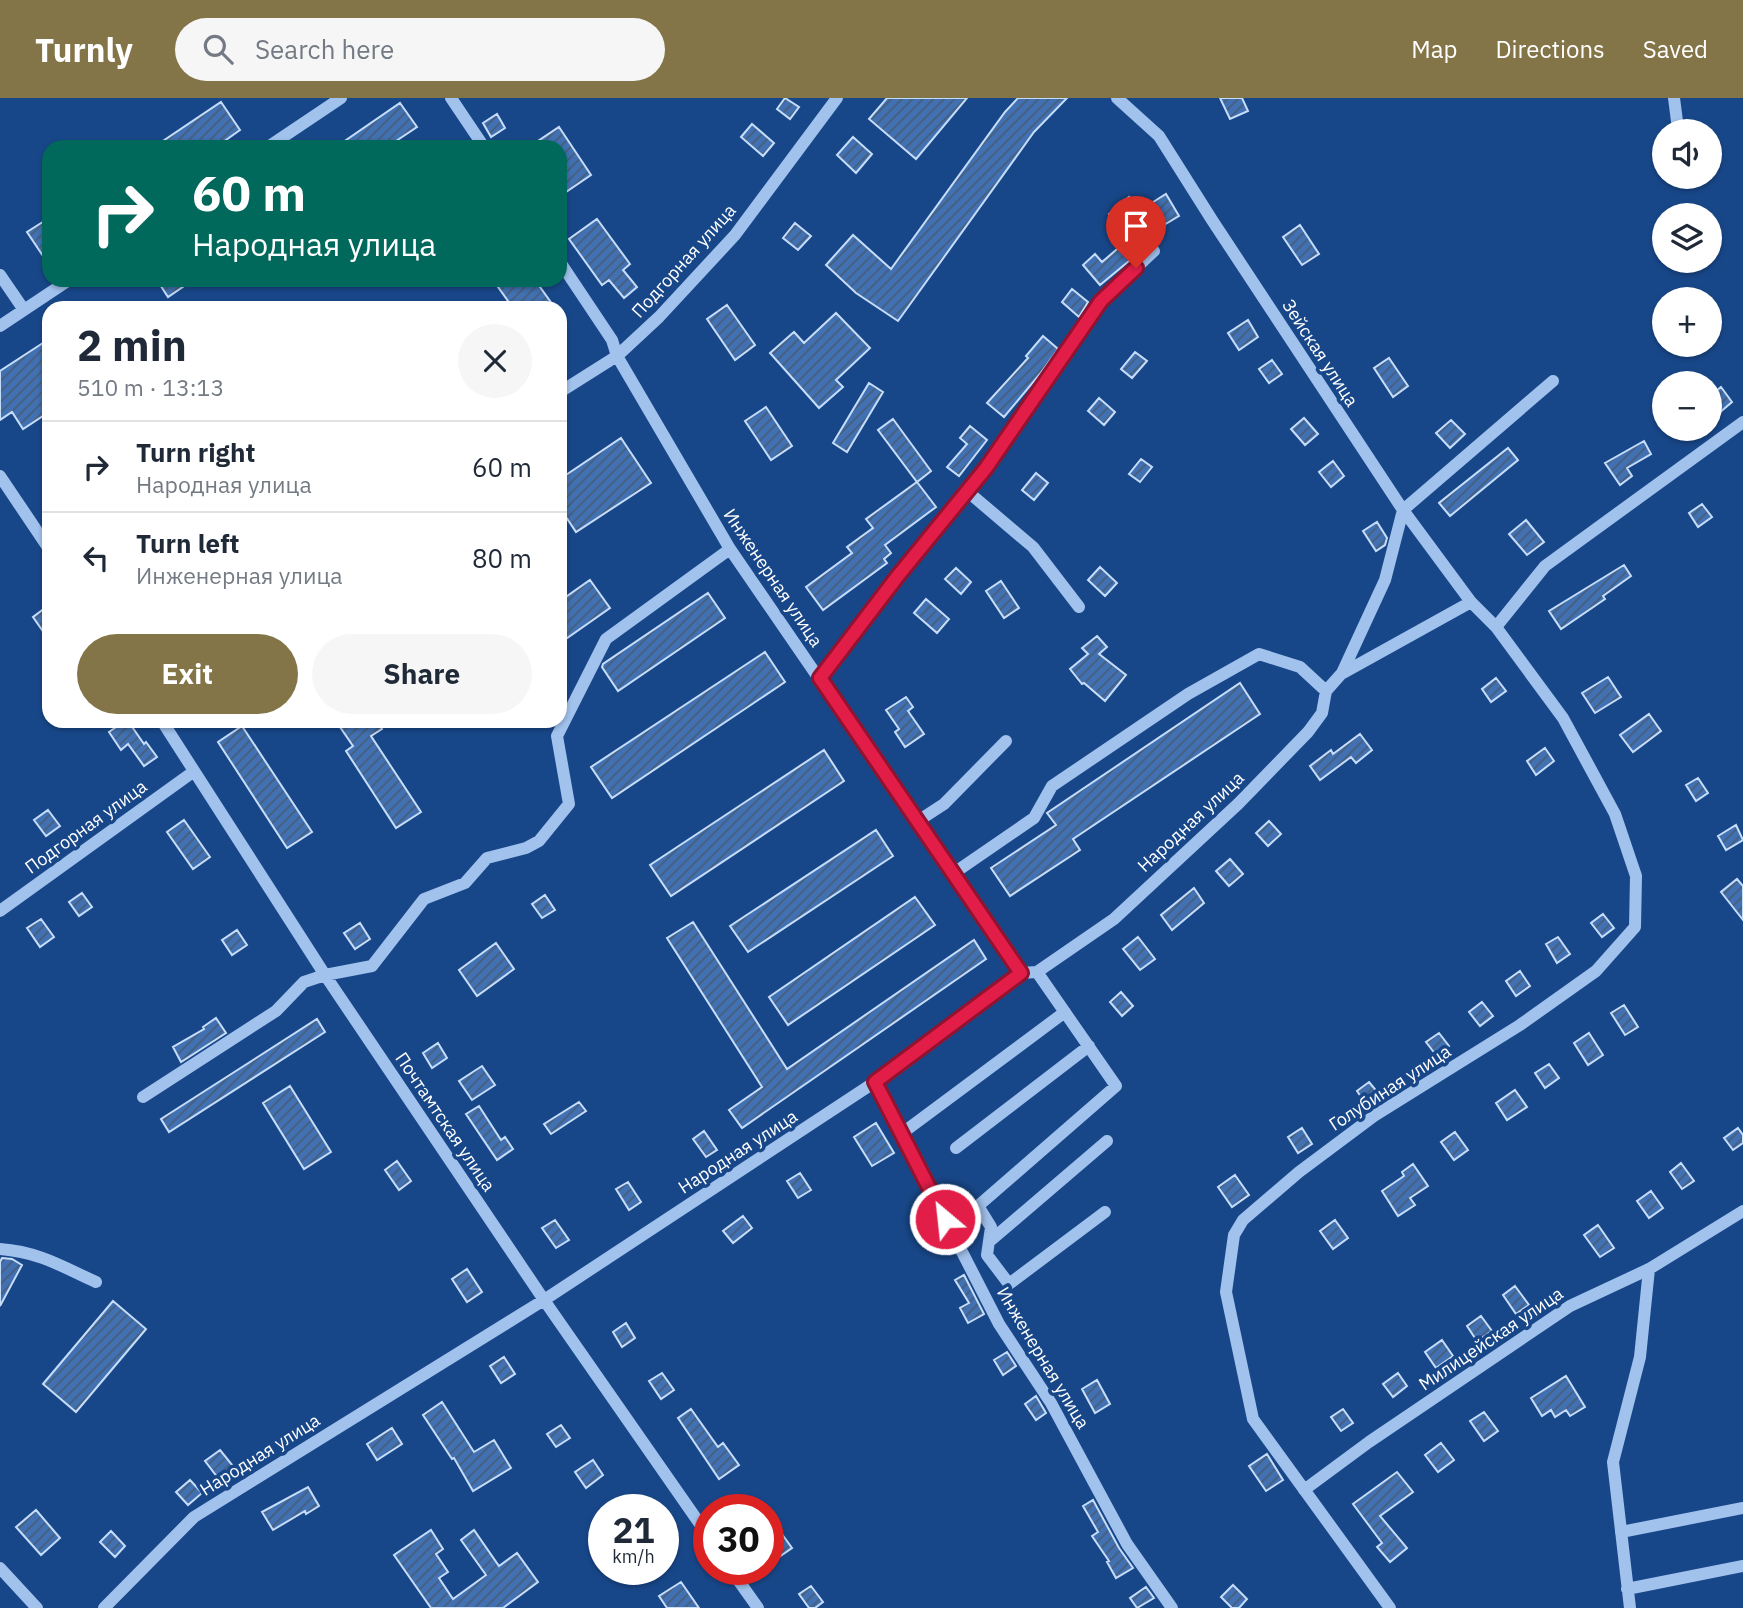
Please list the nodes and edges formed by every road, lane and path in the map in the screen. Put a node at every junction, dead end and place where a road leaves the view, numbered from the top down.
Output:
1 (341, 98) edge
2 (451, 98) edge
3 (837, 98) edge
4 (1117, 98) edge
5 (1674, 98) edge
6 (1677, 119) edge
7 (278, 140) edge
8 (479, 140) edge
9 (1154, 251) dead end
10 (567, 272) edge
11 (0, 275) edge
12 (58, 287) edge
13 (24, 310) junction
14 (0, 326) edge
15 (617, 356) junction
16 (1553, 381) dead end
17 (567, 388) edge
18 (1743, 422) edge
19 (0, 476) edge
20 (967, 491) junction
21 (1403, 510) junction
22 (42, 539) edge
23 (730, 549) junction
24 (1471, 602) junction
25 (1079, 607) dead end
26 (1496, 627) junction
27 (1342, 673) junction
28 (820, 678) junction
29 (1326, 691) junction
30 (567, 716) edge
31 (166, 728) edge
32 (561, 728) edge
33 (1006, 741) dead end
34 (193, 772) junction
35 (918, 821) junction
36 (954, 873) junction
37 (0, 911) edge
38 (1037, 972) junction
39 (1021, 973) junction
40 (325, 975) junction
41 (1065, 1012) junction
42 (1089, 1046) junction
43 (875, 1082) junction
44 (143, 1097) dead end
45 (901, 1134) junction
46 (1107, 1141) dead end
47 (956, 1148) dead end
48 (1743, 1211) edge
49 (1105, 1212) dead end
50 (990, 1241) junction
51 (0, 1248) edge
52 (1648, 1269) junction
53 (96, 1282) dead end
54 (544, 1300) junction
55 (1304, 1490) junction
56 (1743, 1508) edge
57 (693, 1514) edge
58 (1621, 1532) junction
59 (1743, 1566) edge
60 (0, 1568) edge
61 (742, 1585) edge
62 (1627, 1589) junction
63 (37, 1608) edge
64 (104, 1608) edge
65 (758, 1608) edge
66 (1172, 1608) edge
67 (1390, 1608) edge
68 (1630, 1608) edge

1 - 7 street
2 - 8 street
3 - 15 street, Подгорная улица
4 - 21 street, Зейская улица
5 - 6 street
9 - 20 street
10 - 15 street, Инженерная улица
11 - 13 street
12 - 13 street
13 - 14 street
15 - 17 street, Подгорная улица
15 - 23 street, Инженерная улица
16 - 21 street
18 - 26 street
19 - 22 street
20 - 25 street
20 - 28 street
21 - 24 street, Зейская улица
21 - 27 street, Народная улица
23 - 28 street, Инженерная улица
23 - 30 street
24 - 26 street, Зейская улица
24 - 27 street, Народная улица
26 - 55 street, Голубиная улица
27 - 29 street, Народная улица
28 - 35 street, Инженерная улица
29 - 36 street
29 - 38 street, Народная улица
31 - 34 street, Почтамтская улица
32 - 40 street
33 - 35 street
34 - 37 street, Подгорная улица
34 - 40 street, Почтамтская улица
35 - 36 street, Инженерная улица
36 - 39 street, Инженерная улица
38 - 39 street
38 - 41 street
39 - 43 street, Народная улица
40 - 44 street
40 - 54 street, Почтамтская улица
41 - 42 street
41 - 45 street
42 - 47 street
42 - 50 street
43 - 45 street, Инженерная улица
43 - 54 street, Народная улица
45 - 66 street, Инженерная улица
46 - 50 street
48 - 52 street, Милицейская улица
49 - 50 street
51 - 53 street
52 - 55 street, Милицейская улица
52 - 58 street
54 - 57 street, Почтамтская улица
54 - 64 street, Народная улица
55 - 67 street, Голубиная улица
56 - 58 street
58 - 62 street
59 - 62 street
60 - 63 street
61 - 65 street
62 - 68 street

